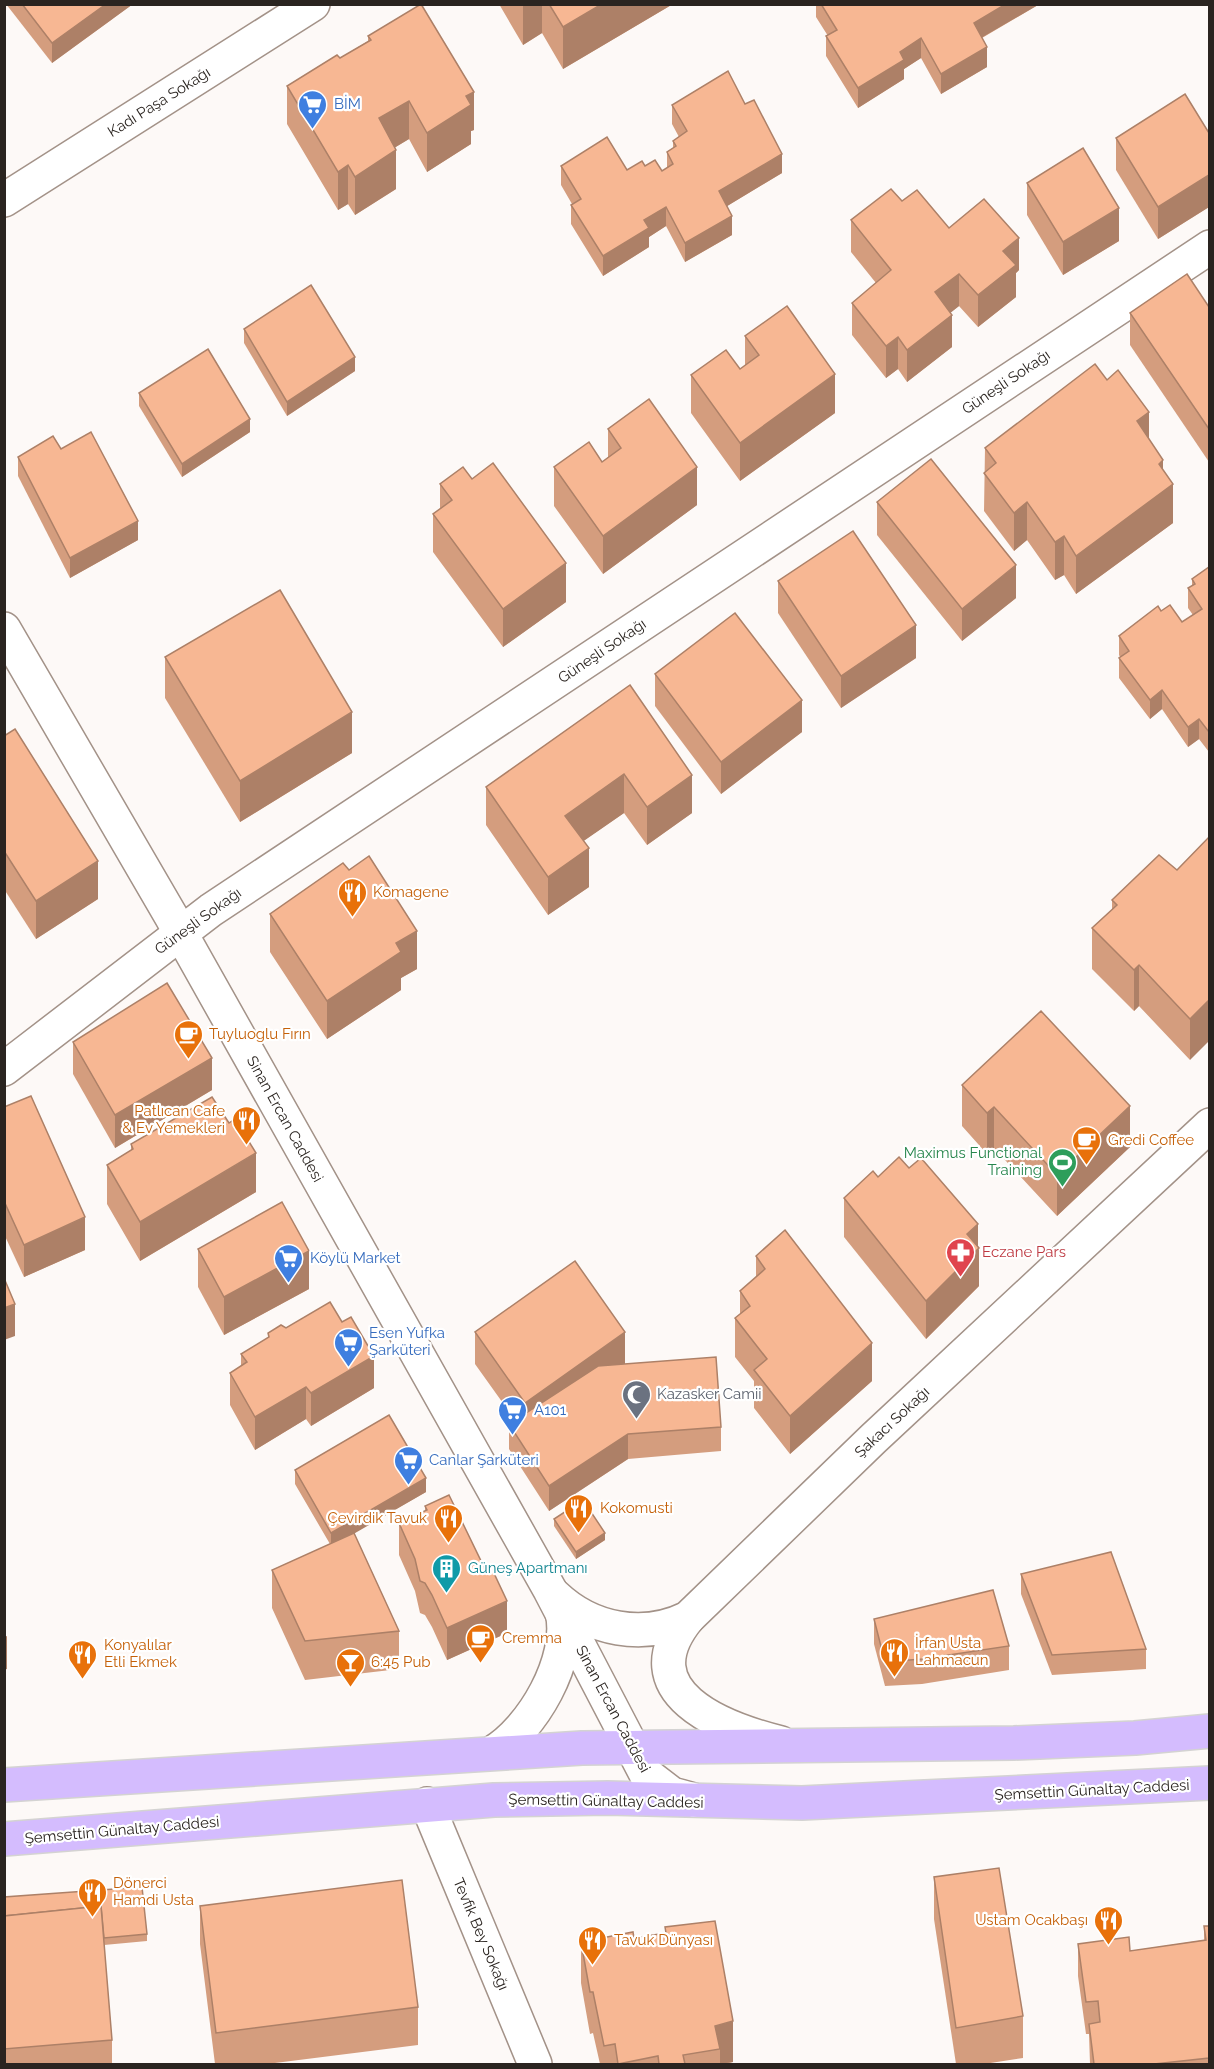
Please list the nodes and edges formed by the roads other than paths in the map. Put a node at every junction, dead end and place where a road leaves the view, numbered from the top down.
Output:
1 (313, 4) edge
2 (4, 200) edge
3 (1209, 247) edge
4 (4, 629) edge
5 (181, 933) junction
6 (4, 1069) edge
7 (1209, 1125) edge
8 (556, 1601) junction
9 (688, 1618) junction
10 (1209, 1731) edge
11 (632, 1747) junction
12 (801, 1747) junction
13 (492, 1753) junction
14 (1209, 1783) edge
15 (4, 1785) edge
16 (711, 1802) junction
17 (427, 1804) junction
18 (4, 1839) edge
19 (535, 2064) edge

1 - 2 street, Kadı Paşa Sokağı
3 - 5 street, Güneşli Sokağı
4 - 5 street, Sinan Ercan Caddesi
5 - 6 street, Güneşli Sokağı
5 - 8 street, Sinan Ercan Caddesi
7 - 9 street, Şakacı Sokağı
8 - 9 street, Şakacı Sokağı
8 - 11 street, Sinan Ercan Caddesi
8 - 13 street, Sinan Ercan Caddesi
9 - 12 street
10 - 12 main road
11 - 12 main road
11 - 13 main road
11 - 16 street, Sinan Ercan Caddesi
13 - 15 main road
14 - 16 main road, Şemsettin Günaltay Caddesi
16 - 17 main road, Şemsettin Günaltay Caddesi
17 - 18 main road, Şemsettin Günaltay Caddesi
17 - 19 street, Tevfik Bey Sokağı

